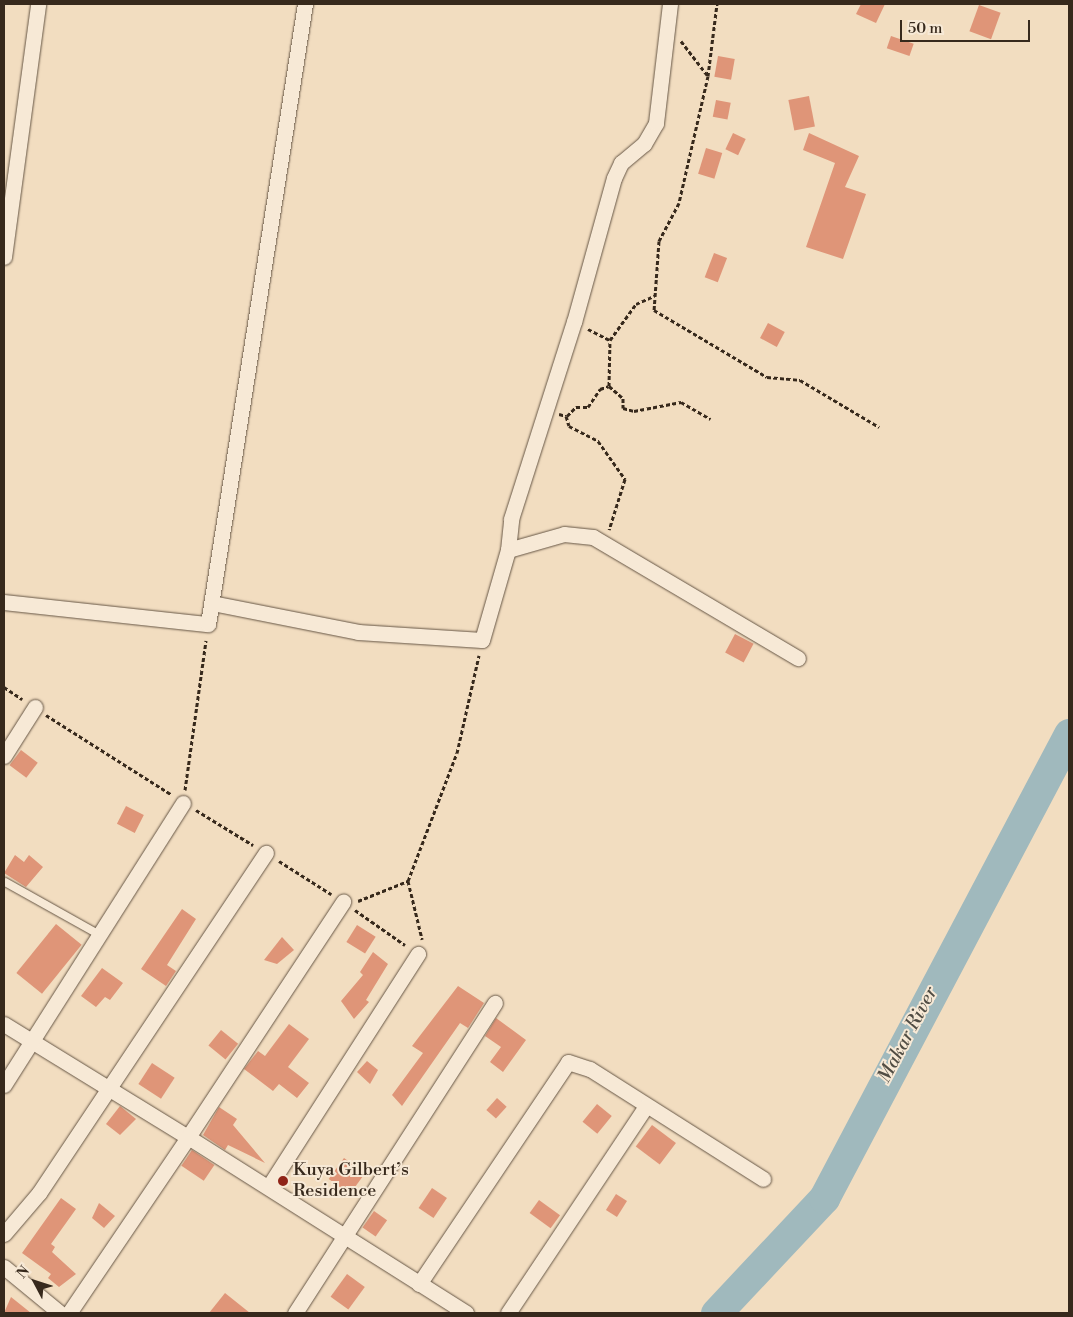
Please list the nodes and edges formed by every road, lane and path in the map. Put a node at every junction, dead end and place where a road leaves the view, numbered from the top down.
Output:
1 (38, 4) edge
2 (305, 4) edge
3 (670, 4) edge
4 (717, 4) edge
5 (670, 25) junction
6 (708, 76) junction
7 (4, 257) edge
8 (654, 296) junction
9 (574, 322) junction
10 (610, 340) junction
11 (609, 386) junction
12 (546, 410) junction
13 (566, 416) junction
14 (711, 419) dead end
15 (879, 427) dead end
16 (604, 542) junction
17 (508, 550) junction
18 (4, 602) edge
19 (212, 603) junction
20 (208, 624) junction
21 (482, 640) junction
22 (798, 658) dead end
23 (4, 687) edge
24 (35, 707) junction
25 (4, 756) edge
26 (183, 803) junction
27 (266, 853) junction
28 (408, 881) junction
29 (5, 882) edge
30 (343, 902) junction
31 (102, 936) junction
32 (418, 954) junction
33 (495, 1003) dead end
34 (4, 1024) edge
35 (33, 1040) junction
36 (4, 1085) edge
37 (112, 1087) junction
38 (646, 1106) junction
39 (188, 1137) junction
40 (763, 1179) dead end
41 (269, 1186) junction
42 (4, 1234) edge
43 (341, 1236) junction
44 (4, 1267) edge
45 (419, 1284) junction
46 (60, 1313) edge
47 (69, 1313) edge
48 (295, 1313) edge
49 (466, 1313) edge
50 (508, 1313) edge

1 - 7 street
2 - 19 street
3 - 5 street
4 - 6 path
5 - 6 path
5 - 9 street
6 - 8 path
8 - 10 path
8 - 15 path
9 - 10 path
9 - 12 street
10 - 11 path
11 - 13 path
11 - 14 path
12 - 13 path
12 - 17 street
13 - 16 path
16 - 17 street
16 - 22 street
17 - 21 street
18 - 20 street
19 - 20 street
19 - 21 street
20 - 26 path
21 - 28 path
23 - 24 path
24 - 25 street
24 - 26 path
26 - 27 path
26 - 31 street
27 - 30 path
27 - 37 street
28 - 30 path
28 - 32 path
29 - 31 lane
30 - 32 path
30 - 39 street
31 - 35 street
32 - 41 street
33 - 43 street
34 - 35 street
35 - 36 street
35 - 37 street
37 - 39 street
37 - 42 street
38 - 40 street
38 - 45 street
38 - 50 street
39 - 41 street
39 - 47 street
41 - 43 street
43 - 45 street
43 - 48 street
44 - 46 street
45 - 49 street

